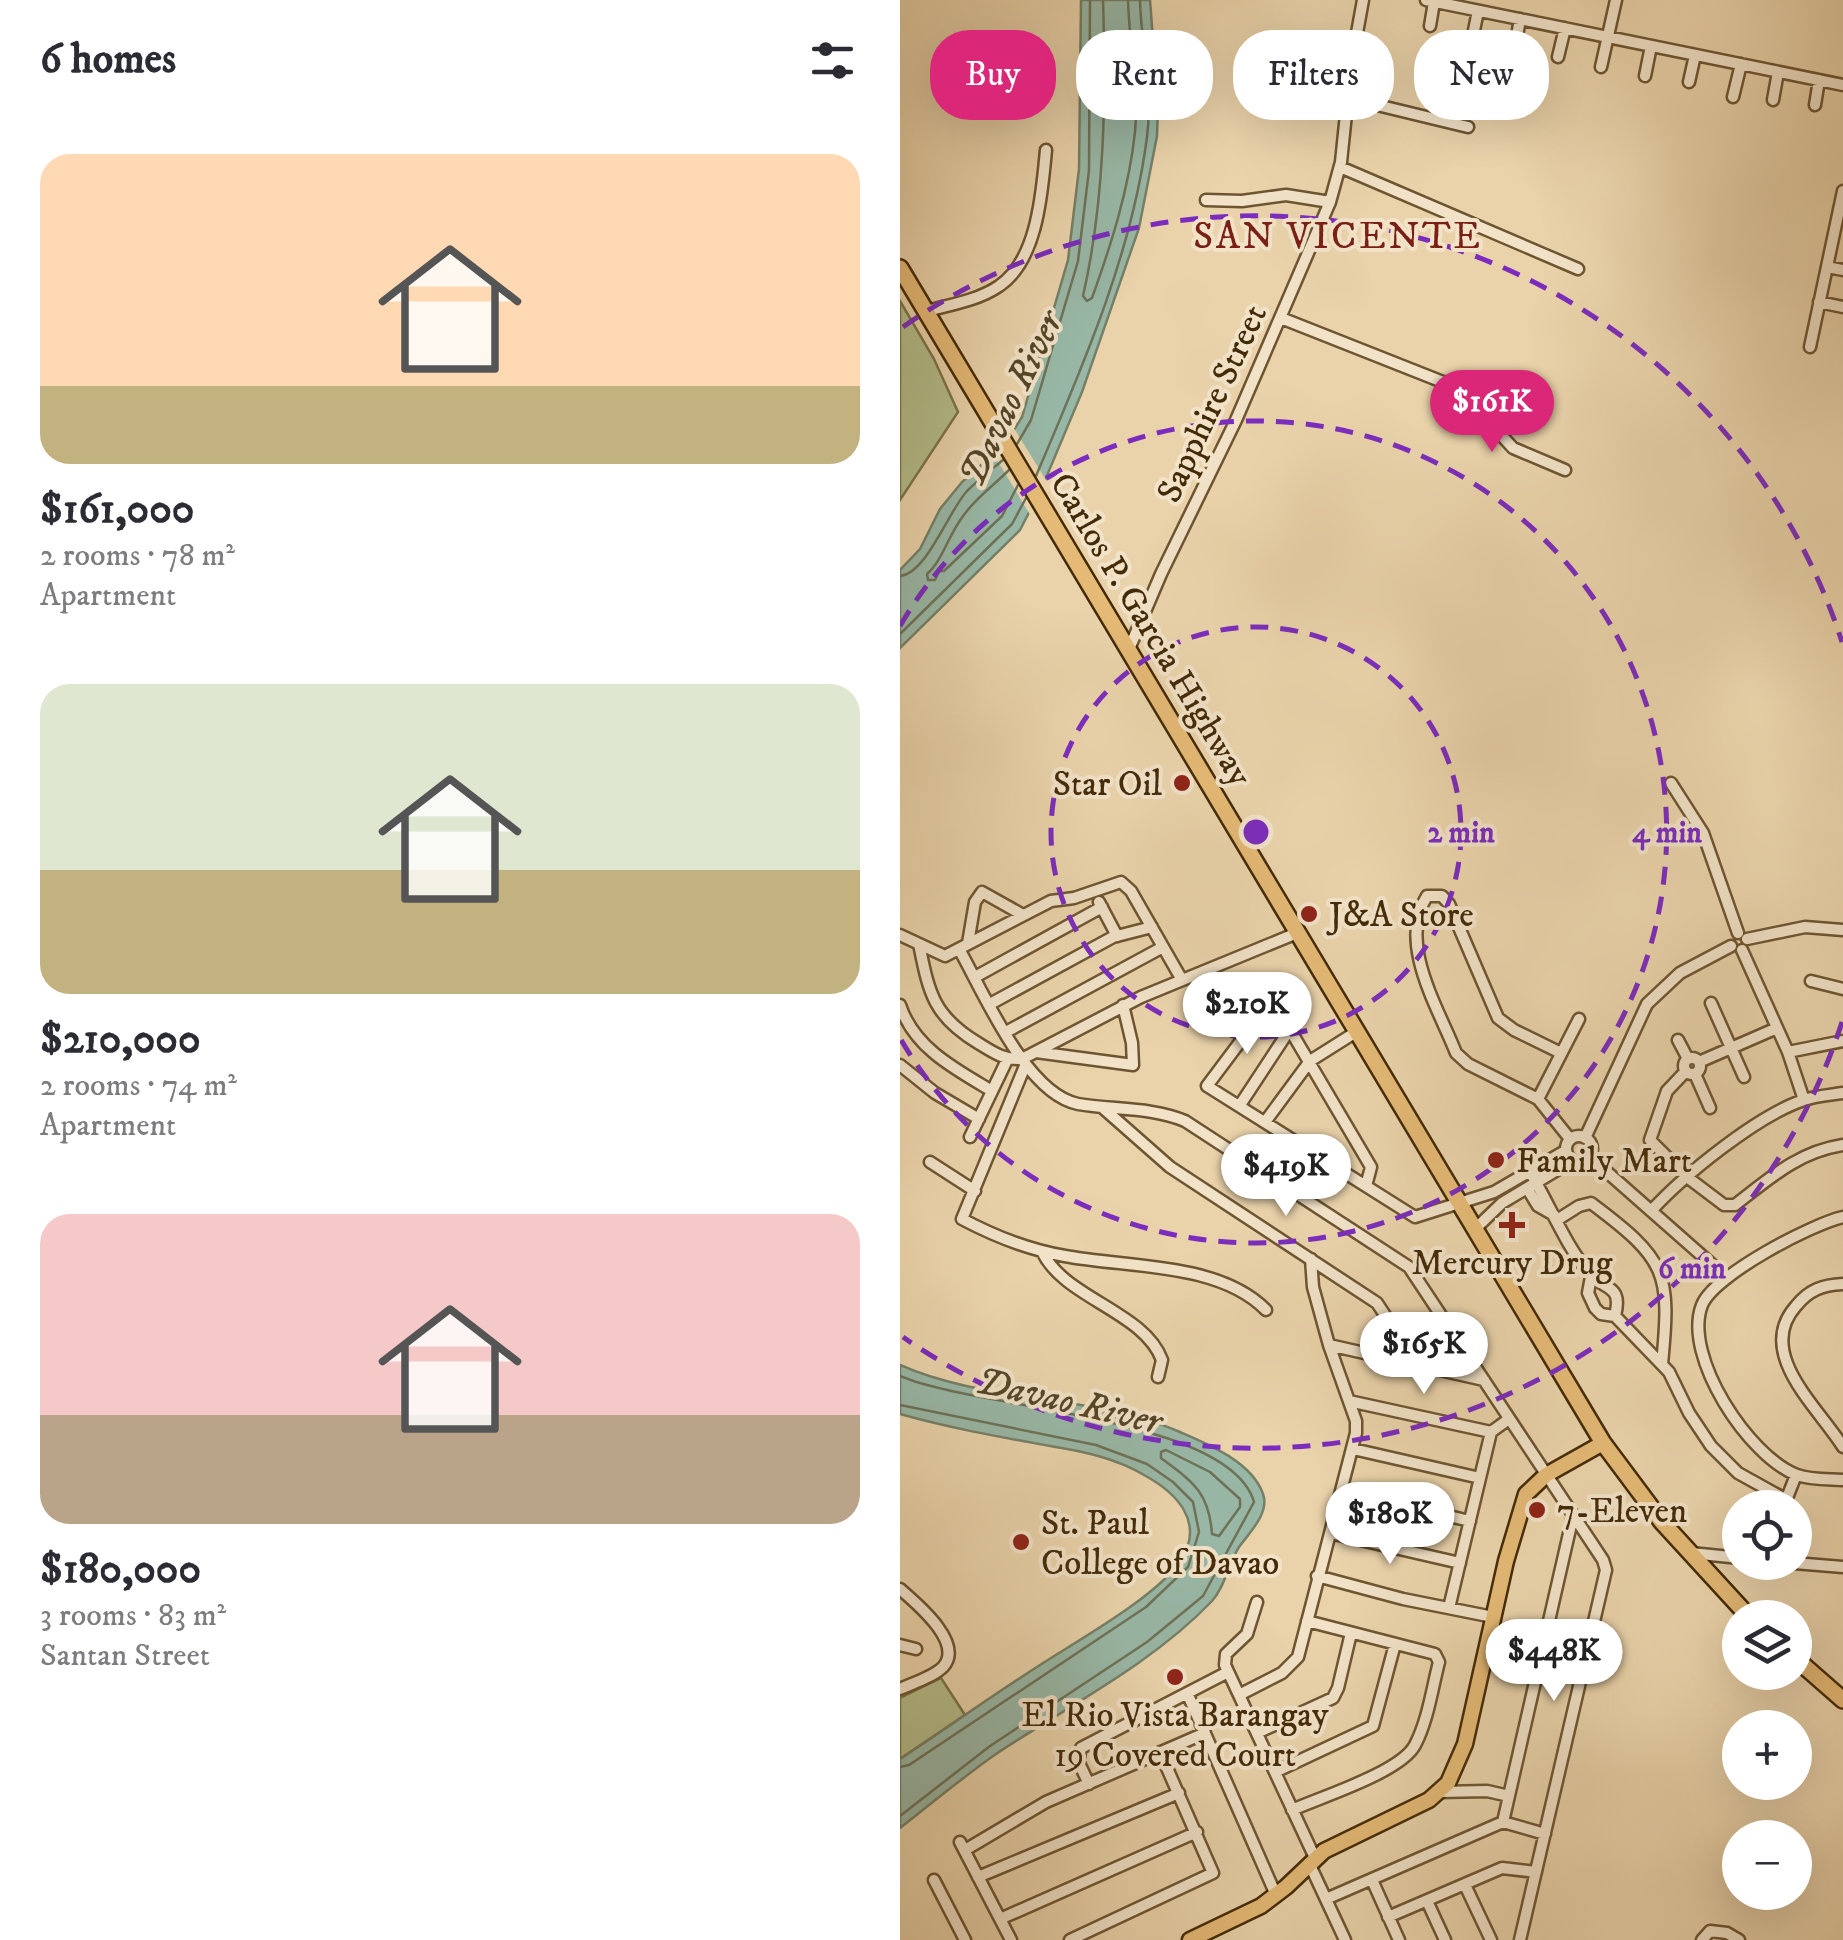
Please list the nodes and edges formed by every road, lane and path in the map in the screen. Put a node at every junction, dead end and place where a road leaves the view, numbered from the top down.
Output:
1 (1363, 0) edge
2 (1616, 0) edge
3 (1430, 1) edge
4 (1478, 11) junction
5 (1520, 19) junction
6 (1430, 26) dead end
7 (1565, 28) junction
8 (1358, 30) edge
9 (1474, 30) edge
10 (1518, 30) edge
11 (1607, 37) junction
12 (1651, 46) junction
13 (1695, 55) junction
14 (1558, 58) dead end
15 (1741, 64) junction
16 (1600, 67) dead end
17 (1778, 72) junction
18 (1644, 76) dead end
19 (1819, 80) junction
20 (1689, 82) dead end
21 (1843, 85) edge
22 (1733, 97) dead end
23 (1773, 100) dead end
24 (1815, 105) dead end
25 (1394, 109) edge
26 (1345, 120) edge
27 (1468, 126) dead end
28 (1046, 150) dead end
29 (1340, 167) junction
30 (1843, 195) edge
31 (1206, 200) dead end
32 (1330, 202) junction
33 (1838, 234) edge
34 (1827, 266) junction
35 (900, 268) edge
36 (1578, 269) dead end
37 (1843, 270) edge
38 (1820, 302) junction
39 (1843, 307) edge
40 (926, 311) junction
41 (1281, 318) junction
42 (1810, 347) dead end
43 (1565, 470) dead end
44 (1129, 649) junction
45 (1671, 783) dead end
46 (1095, 892) junction
47 (1102, 907) junction
48 (1843, 914) edge
49 (1023, 915) junction
50 (1152, 927) junction
51 (1841, 930) edge
52 (1297, 933) junction
53 (900, 934) edge
54 (1117, 936) junction
55 (1740, 942) junction
56 (919, 944) junction
57 (964, 946) junction
58 (1164, 947) junction
59 (975, 977) junction
60 (1182, 980) junction
61 (1811, 981) dead end
62 (1843, 988) edge
63 (1711, 1003) dead end
64 (900, 1004) edge
65 (990, 1004) junction
66 (1123, 1005) junction
67 (1578, 1019) dead end
68 (1778, 1028) junction
69 (1290, 1029) junction
70 (1006, 1032) junction
71 (1356, 1032) junction
72 (1678, 1040) dead end
73 (1843, 1041) edge
74 (1730, 1046) junction
75 (1035, 1052) junction
76 (1562, 1052) junction
77 (1788, 1052) junction
78 (1007, 1060) junction
79 (1310, 1061) junction
80 (1024, 1062) junction
81 (900, 1065) edge
82 (1692, 1066) junction
83 (1744, 1077) dead end
84 (992, 1091) junction
85 (1843, 1093) edge
86 (1538, 1099) junction
87 (1804, 1100) junction
88 (1240, 1106) junction
89 (1103, 1108) junction
90 (1710, 1108) dead end
91 (979, 1119) junction
92 (1264, 1122) junction
93 (970, 1137) dead end
94 (1585, 1138) junction
95 (1570, 1139) junction
96 (1843, 1146) edge
97 (1569, 1156) junction
98 (1590, 1157) junction
99 (930, 1162) dead end
100 (1687, 1177) junction
101 (1531, 1180) junction
102 (1366, 1186) junction
103 (975, 1191) junction
104 (1508, 1192) junction
105 (1458, 1204) junction
106 (1651, 1211) junction
107 (1843, 1217) edge
108 (1555, 1218) junction
109 (1474, 1231) junction
110 (1042, 1252) junction
111 (1310, 1259) junction
112 (1726, 1276) junction
113 (1591, 1277) junction
114 (1843, 1284) edge
115 (1266, 1310) dead end
116 (1616, 1316) junction
117 (1330, 1346) junction
118 (1398, 1361) junction
119 (1662, 1364) junction
120 (1158, 1377) dead end
121 (1484, 1380) junction
122 (1349, 1400) junction
123 (1509, 1419) junction
124 (1491, 1432) junction
125 (1603, 1444) junction
126 (1843, 1447) edge
127 (1353, 1449) junction
128 (1796, 1474) junction
129 (1546, 1475) junction
130 (1480, 1478) junction
131 (1843, 1480) edge
132 (1763, 1490) edge
133 (1789, 1490) edge
134 (1342, 1491) junction
135 (1573, 1516) junction
136 (1470, 1521) junction
137 (1330, 1532) junction
138 (1688, 1553) junction
139 (1722, 1556) edge
140 (1460, 1563) junction
141 (1812, 1564) edge
142 (1843, 1567) edge
143 (1317, 1576) junction
144 (900, 1589) edge
145 (1733, 1600) edge
146 (1257, 1602) dead end
147 (1448, 1608) junction
148 (1493, 1616) junction
149 (1307, 1620) junction
150 (1351, 1632) junction
151 (1395, 1644) junction
152 (900, 1645) edge
153 (916, 1649) dead end
154 (1228, 1672) junction
155 (1812, 1673) edge
156 (900, 1689) edge
157 (1188, 1694) junction
158 (1239, 1695) junction
159 (1843, 1700) edge
160 (1205, 1733) junction
161 (1257, 1734) junction
162 (1160, 1752) junction
163 (1275, 1772) junction
164 (1089, 1784) junction
165 (1440, 1792) junction
166 (1179, 1793) junction
167 (1508, 1796) junction
168 (1292, 1810) junction
169 (1503, 1822) junction
170 (1197, 1832) junction
171 (1545, 1834) junction
172 (1312, 1860) junction
173 (1536, 1872) junction
174 (978, 1877) junction
175 (934, 1880) dead end
176 (1372, 1880) junction
177 (1465, 1885) junction
178 (1276, 1896) junction
179 (1326, 1900) junction
180 (1427, 1902) junction
181 (1388, 1917) junction
182 (1000, 1919) junction
183 (1706, 1936) edge
184 (965, 1940) edge
185 (1011, 1940) edge
186 (1070, 1940) edge
187 (1190, 1940) edge
188 (1345, 1940) edge
189 (1398, 1940) edge
190 (1445, 1940) edge
191 (1490, 1940) edge
192 (1520, 1940) edge
193 (1738, 1940) edge

1 - 8 street, Sapphire Street
2 - 11 street
3 - 4 street
3 - 6 street
4 - 5 street
4 - 9 street
5 - 7 street
5 - 10 street
7 - 11 street
7 - 14 street
11 - 12 street
11 - 16 street
12 - 13 street
12 - 18 street
13 - 15 street
13 - 20 street
15 - 17 street
15 - 22 street
17 - 19 street
17 - 23 street
19 - 21 street
19 - 24 street
25 - 27 street
26 - 29 street, Sapphire Street
28 - 40 street
29 - 32 street, Sapphire Street
29 - 36 street
30 - 33 street
31 - 32 street
32 - 41 street, Sapphire Street
33 - 34 street
34 - 37 street
34 - 38 street
35 - 40 highway, Carlos P. Garcia Highway
38 - 39 street
38 - 42 street
40 - 44 highway, Carlos P. Garcia Highway
41 - 43 street
41 - 44 street, Sapphire Street
44 - 52 highway, Carlos P. Garcia Highway
45 - 55 street
46 - 47 street
46 - 49 street
46 - 50 street
47 - 54 street
47 - 59 street
48 - 51 street
49 - 57 street
49 - 57 street
50 - 54 street
50 - 58 street
51 - 55 street
52 - 60 street
52 - 71 highway, Carlos P. Garcia Highway
53 - 56 street
54 - 65 street
55 - 68 street
55 - 94 street
56 - 57 street
56 - 78 street
57 - 59 street
58 - 60 street
58 - 70 street
59 - 65 street
60 - 66 street
61 - 62 street
63 - 74 street
64 - 84 street
65 - 70 street
66 - 75 street
66 - 75 street
67 - 76 street
68 - 74 street
68 - 77 street
69 - 79 street
69 - 88 street
69 - 88 street
70 - 80 street
71 - 79 street
71 - 105 highway, Carlos P. Garcia Highway
72 - 82 street
73 - 77 street
74 - 82 street
74 - 83 street
75 - 80 street
76 - 86 street
76 - 86 street
77 - 87 street
78 - 80 street
78 - 84 street
79 - 92 street
79 - 102 street
80 - 89 street
80 - 103 street
81 - 91 street
82 - 90 street
82 - 100 street
84 - 91 street
85 - 87 street
86 - 95 street
87 - 100 street
88 - 92 street
89 - 111 street
89 - 121 street
91 - 93 street
92 - 102 street
94 - 95 street
94 - 98 street
95 - 97 street
96 - 100 street
97 - 98 street
97 - 101 street
98 - 106 street
99 - 103 street
100 - 106 street
101 - 104 street
101 - 108 street
102 - 105 street
103 - 110 street
104 - 105 street
104 - 109 street
105 - 109 highway, Carlos P. Garcia Highway
106 - 112 street
107 - 112 street
108 - 113 street
108 - 119 street
109 - 125 highway, Carlos P. Garcia Highway
110 - 115 street
110 - 120 street
111 - 117 street
111 - 118 street
112 - 128 street
113 - 116 street
113 - 116 street
114 - 126 street
116 - 119 street
117 - 118 street
117 - 122 street
118 - 121 street
119 - 132 street
121 - 123 street
122 - 124 street
122 - 127 street
123 - 124 street
123 - 129 street
124 - 130 street
125 - 129 main road
125 - 138 highway, Carlos P. Garcia Highway
127 - 130 street
127 - 134 street
128 - 131 street
128 - 133 street
129 - 135 street
129 - 148 main road
130 - 136 street
134 - 136 street
134 - 137 street
135 - 167 street
135 - 171 street
136 - 140 street
137 - 140 street
137 - 143 street
138 - 139 street
138 - 145 highway, Carlos P. Garcia Highway
140 - 147 street
141 - 142 street
143 - 147 street
143 - 149 street
144 - 156 street
146 - 154 street
147 - 148 street
148 - 165 main road
149 - 150 street
149 - 158 street
150 - 151 street
150 - 161 street
151 - 163 street
151 - 168 street
152 - 153 street
154 - 157 street
154 - 158 street
155 - 159 highway
157 - 160 street
157 - 164 street
158 - 161 street
160 - 162 street
160 - 178 street
161 - 163 street
162 - 164 street
162 - 166 street
163 - 168 street
164 - 174 street
165 - 167 street
165 - 172 main road
166 - 170 street
166 - 174 street
167 - 169 street
168 - 172 street
169 - 171 street
169 - 176 street
170 - 182 street
170 - 186 street
171 - 173 street
172 - 178 main road
172 - 179 street
173 - 177 street
173 - 192 street
174 - 182 street
175 - 184 street
176 - 179 street
176 - 181 street
177 - 180 street
177 - 191 street
178 - 187 main road
179 - 188 street
180 - 181 street
180 - 190 street
181 - 189 street
182 - 185 street
183 - 193 street

